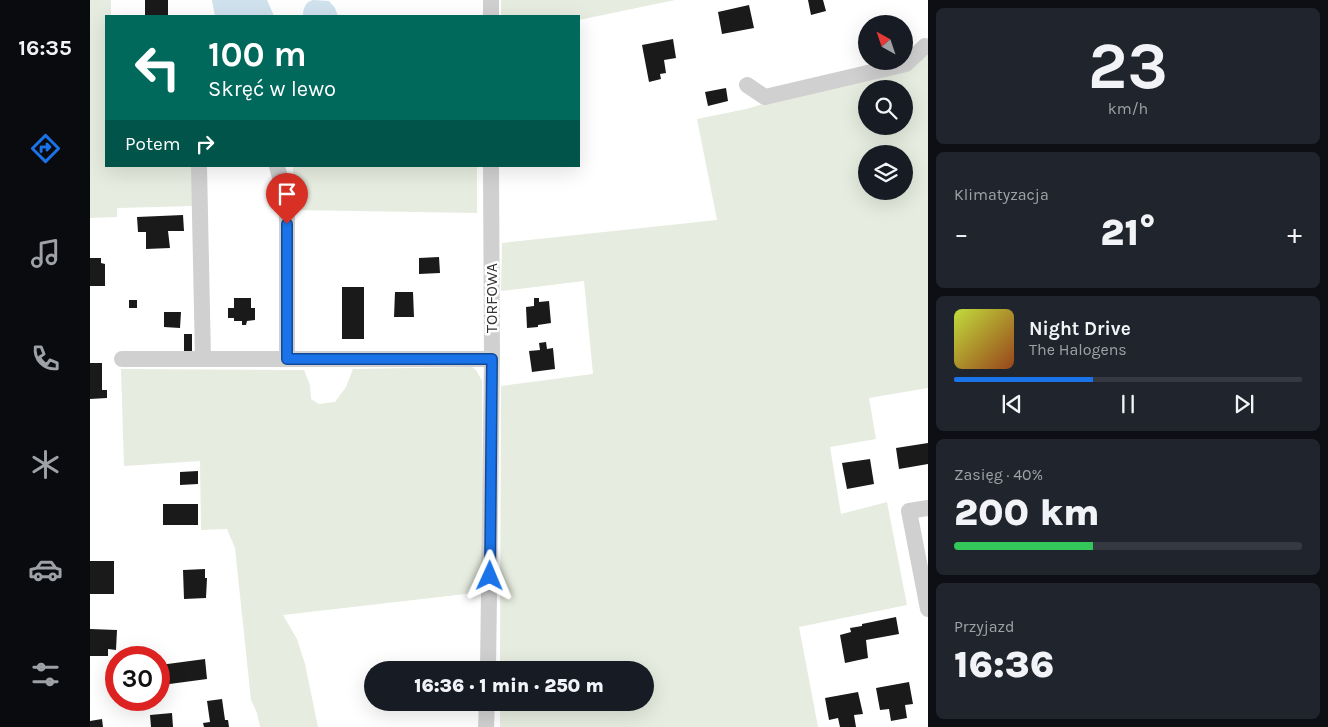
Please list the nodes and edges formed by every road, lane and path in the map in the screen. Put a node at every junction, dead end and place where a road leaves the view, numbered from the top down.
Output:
1 (491, 0) edge
2 (491, 15) edge
3 (928, 47) edge
4 (747, 85) dead end
5 (199, 167) edge
6 (277, 167) edge
7 (491, 167) edge
8 (203, 359) junction
9 (287, 359) junction
10 (492, 359) junction
11 (122, 360) dead end
12 (928, 508) edge
13 (928, 609) edge
14 (488, 661) edge
15 (487, 711) edge
16 (486, 727) edge

1 - 2 street
3 - 4 street
5 - 8 street
6 - 9 street
7 - 10 street, TORFOWA
8 - 9 street
8 - 11 street
9 - 10 street
10 - 14 street, TORFOWA
12 - 13 street
15 - 16 street

